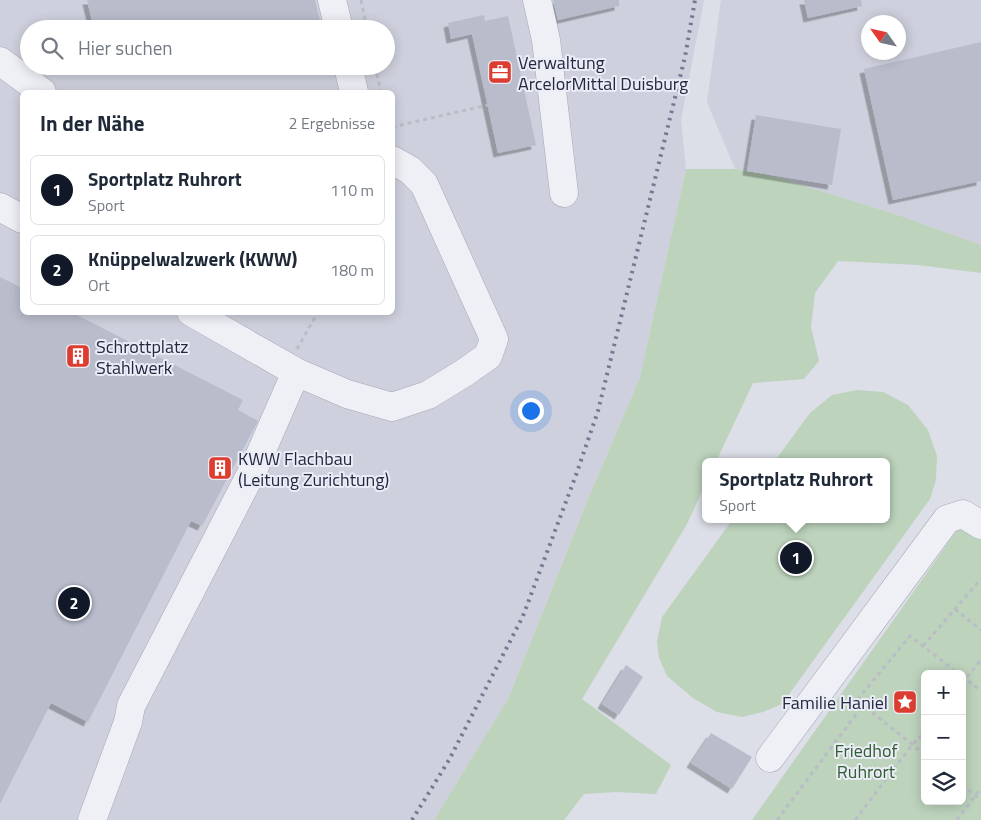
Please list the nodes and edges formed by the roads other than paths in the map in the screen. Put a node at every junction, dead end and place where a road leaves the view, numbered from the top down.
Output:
1 (332, 0) edge
2 (537, 0) edge
3 (337, 20) edge
4 (0, 60) edge
5 (350, 75) edge
6 (39, 90) edge
7 (354, 90) edge
8 (395, 162) edge
9 (564, 193) dead end
10 (0, 207) edge
11 (20, 218) edge
12 (196, 315) edge
13 (292, 370) junction
14 (981, 525) edge
15 (770, 758) dead end
16 (92, 820) edge

1 - 3 lane
2 - 9 lane
4 - 6 lane
5 - 7 lane
8 - 13 lane
10 - 11 lane
12 - 13 lane
13 - 16 lane
14 - 15 lane

